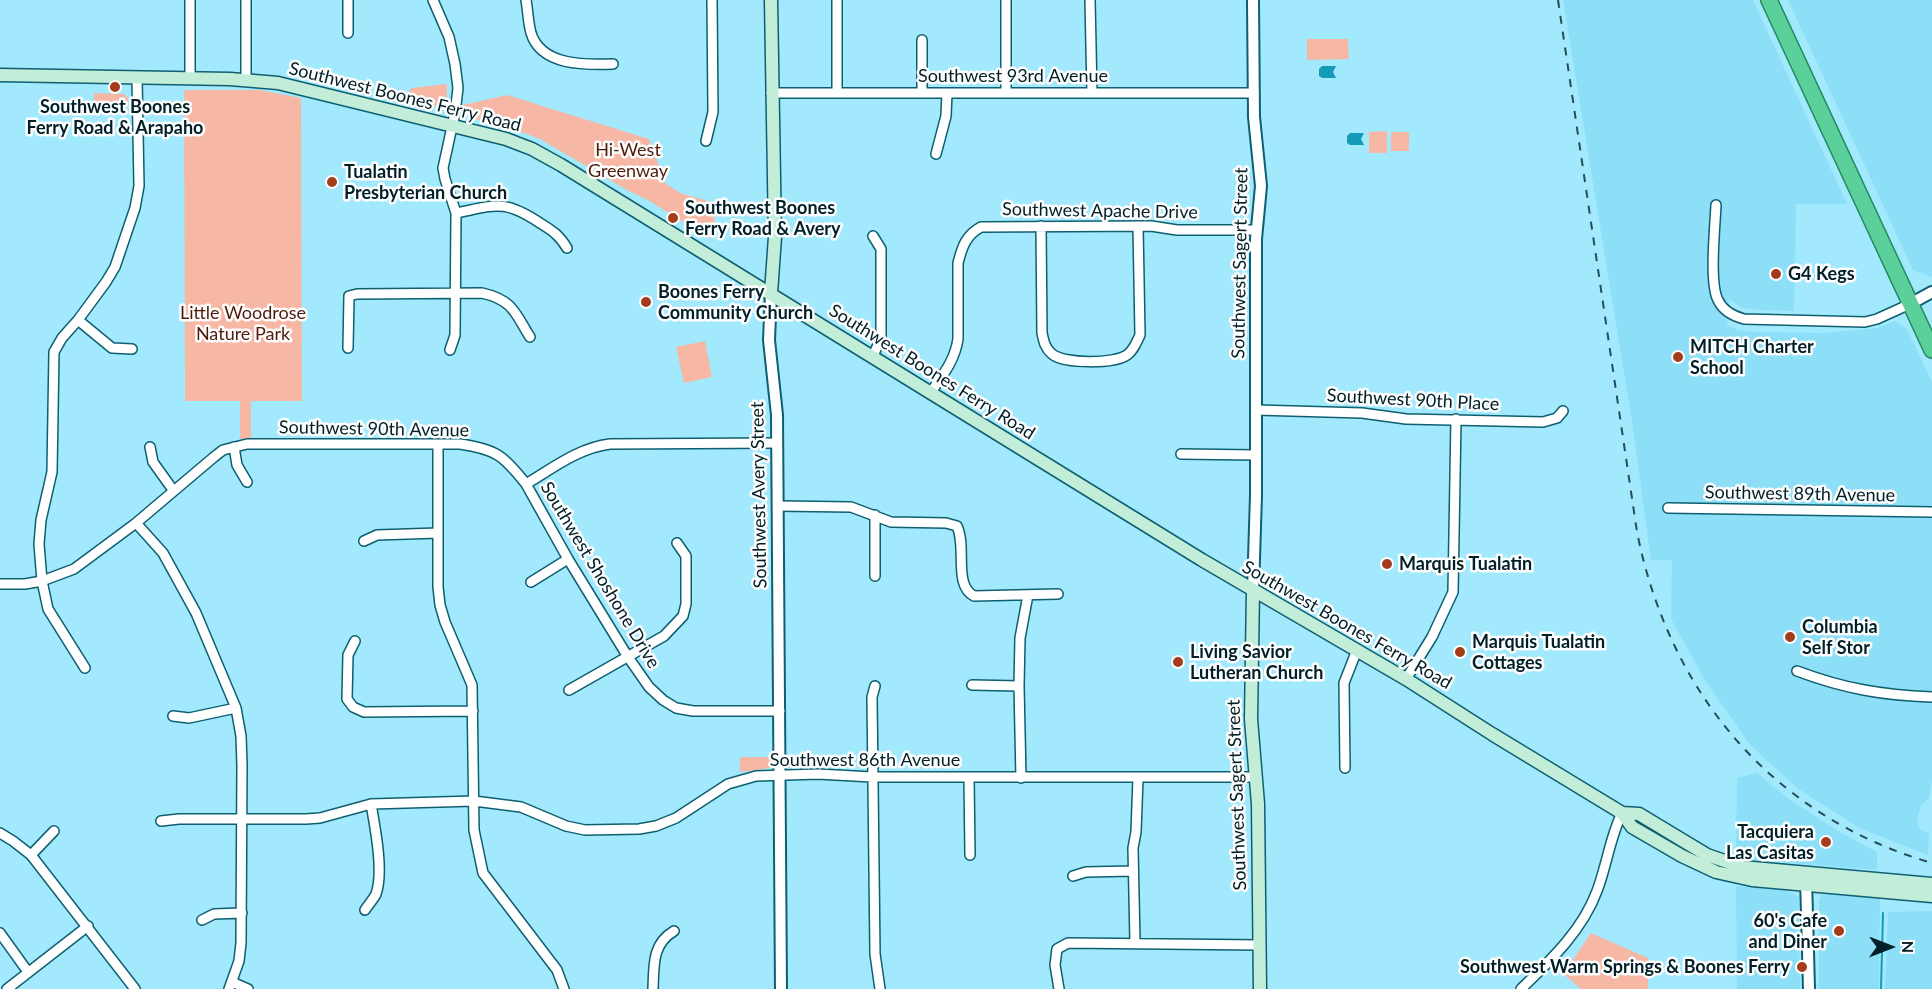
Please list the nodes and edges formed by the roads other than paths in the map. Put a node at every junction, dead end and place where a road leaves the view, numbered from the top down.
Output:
1 (190, 0) edge
2 (246, 0) edge
3 (348, 0) edge
4 (433, 0) edge
5 (526, 0) edge
6 (712, 0) edge
7 (771, 0) edge
8 (837, 0) edge
9 (1006, 0) edge
10 (1090, 0) edge
11 (1253, 0) edge
12 (1769, 0) edge
13 (348, 33) dead end
14 (922, 40) dead end
15 (614, 64) dead end
16 (0, 75) edge
17 (137, 78) junction
18 (190, 79) junction
19 (246, 80) junction
20 (1006, 92) junction
21 (771, 93) junction
22 (837, 93) junction
23 (922, 93) junction
24 (947, 93) junction
25 (1092, 93) junction
26 (1254, 93) junction
27 (452, 126) junction
28 (706, 141) dead end
29 (936, 154) dead end
30 (1716, 205) dead end
31 (456, 213) junction
32 (1041, 226) junction
33 (1138, 226) junction
34 (1256, 230) junction
35 (873, 236) dead end
36 (567, 248) dead end
37 (1932, 292) edge
38 (456, 293) junction
39 (771, 293) junction
40 (1910, 304) junction
41 (78, 320) junction
42 (530, 338) dead end
43 (348, 348) dead end
44 (132, 349) dead end
45 (450, 350) dead end
46 (1932, 350) edge
47 (873, 356) junction
48 (931, 393) junction
49 (1256, 410) junction
50 (1563, 411) dead end
51 (1456, 419) junction
52 (777, 443) junction
53 (438, 444) junction
54 (150, 447) dead end
55 (234, 447) junction
56 (1181, 454) dead end
57 (1256, 455) junction
58 (247, 482) dead end
59 (526, 484) junction
60 (172, 490) junction
61 (778, 506) junction
62 (1668, 508) dead end
63 (1932, 512) edge
64 (875, 515) junction
65 (136, 523) junction
66 (438, 533) junction
67 (364, 541) dead end
68 (677, 543) dead end
69 (568, 559) junction
70 (875, 576) dead end
71 (42, 581) junction
72 (531, 582) dead end
73 (0, 584) edge
74 (1252, 590) junction
75 (1058, 594) dead end
76 (1028, 595) junction
77 (356, 641) dead end
78 (1357, 650) junction
79 (628, 657) junction
80 (85, 668) dead end
81 (1797, 671) dead end
82 (1406, 679) junction
83 (972, 684) dead end
84 (875, 686) dead end
85 (1019, 686) junction
86 (569, 690) dead end
87 (1932, 698) edge
88 (236, 708) junction
89 (473, 711) junction
90 (780, 711) junction
91 (173, 716) dead end
92 (1345, 768) dead end
93 (781, 774) junction
94 (872, 777) junction
95 (969, 777) junction
96 (1021, 777) junction
97 (1256, 777) junction
98 (1138, 778) junction
99 (474, 801) junction
100 (371, 804) junction
101 (1622, 813) junction
102 (241, 819) junction
103 (161, 821) dead end
104 (54, 831) dead end
105 (0, 833) edge
106 (31, 855) junction
107 (970, 855) dead end
108 (1133, 871) junction
109 (1073, 876) dead end
110 (1806, 879) junction
111 (1932, 884) edge
112 (1932, 896) edge
113 (365, 910) dead end
114 (242, 913) junction
115 (202, 920) dead end
116 (88, 926) junction
117 (674, 932) dead end
118 (0, 933) edge
119 (1134, 943) junction
120 (1260, 945) junction
121 (28, 972) junction
122 (230, 986) edge
123 (7, 989) edge
124 (135, 989) edge
125 (248, 989) edge
126 (564, 989) edge
127 (653, 989) edge
128 (781, 989) edge
129 (880, 989) edge
130 (1059, 989) edge
131 (1260, 989) edge
132 (1521, 989) edge
133 (1809, 989) edge

1 - 18 street
2 - 19 street
3 - 13 street
4 - 27 street
5 - 15 street
6 - 28 street
7 - 21 main road, Southwest Avery Street
8 - 22 street
9 - 20 street
10 - 25 street
11 - 26 street, Southwest Sagert Street
12 - 40 highway
14 - 23 street
16 - 17 main road, Southwest Boones Ferry Road
17 - 18 main road, Southwest Boones Ferry Road
17 - 41 street
18 - 19 main road, Southwest Boones Ferry Road
19 - 27 main road, Southwest Boones Ferry Road
20 - 24 street, Southwest 93rd Avenue
20 - 25 street, Southwest 93rd Avenue
21 - 22 street, Southwest 93rd Avenue
21 - 39 main road, Southwest Avery Street
22 - 23 street, Southwest 93rd Avenue
23 - 24 street, Southwest 93rd Avenue
24 - 29 street
25 - 26 street, Southwest 93rd Avenue
26 - 34 street, Southwest Sagert Street
27 - 31 street
27 - 39 main road, Southwest Boones Ferry Road
30 - 40 street
31 - 36 street
31 - 38 street
32 - 33 street, Southwest Apache Drive
32 - 33 street
32 - 48 street, Southwest Apache Drive
33 - 34 street, Southwest Apache Drive
34 - 49 street, Southwest Sagert Street
35 - 47 street
37 - 40 street
38 - 42 street
38 - 43 street
38 - 45 street
39 - 47 main road, Southwest Boones Ferry Road
39 - 52 street, Southwest Avery Street
40 - 46 highway
41 - 44 street
41 - 71 street
47 - 48 main road, Southwest Boones Ferry Road
48 - 74 main road, Southwest Boones Ferry Road
49 - 51 street, Southwest 90th Place
49 - 57 street, Southwest Sagert Street
50 - 51 street, Southwest 90th Place
51 - 82 street
52 - 59 street
52 - 61 street, Southwest Avery Street
53 - 55 street, Southwest 90th Avenue
53 - 59 street, Southwest 90th Avenue
53 - 66 street
54 - 60 street
55 - 58 street
55 - 60 street, Southwest 90th Avenue
56 - 57 street
57 - 74 street, Southwest Sagert Street
59 - 69 street, Southwest Shoshone Drive
60 - 65 street, Southwest 90th Avenue
61 - 64 street
61 - 90 street, Southwest Avery Street
62 - 63 street, Southwest 89th Avenue
64 - 70 street
64 - 76 street
65 - 71 street, Southwest 90th Avenue
65 - 88 street
66 - 67 street
66 - 89 street
68 - 79 street
69 - 72 street
69 - 79 street, Southwest Shoshone Drive
71 - 73 street, Southwest 90th Avenue
71 - 80 street
74 - 78 main road, Southwest Boones Ferry Road
74 - 97 main road, Southwest Sagert Street
75 - 76 street
76 - 85 street
77 - 89 street
78 - 82 main road, Southwest Boones Ferry Road
78 - 92 street
79 - 86 street
79 - 90 street, Southwest Shoshone Drive
81 - 87 street
82 - 101 main road, Southwest Boones Ferry Road
83 - 85 street
84 - 94 street
85 - 96 street
88 - 91 street
88 - 102 street
89 - 99 street
90 - 93 street, Southwest Avery Street
93 - 94 street, Southwest 86th Avenue
93 - 99 street, Southwest 86th Avenue
93 - 128 street, Southwest Avery Street
94 - 95 street, Southwest 86th Avenue
94 - 129 street
95 - 96 street, Southwest 86th Avenue
95 - 107 street
96 - 98 street, Southwest 86th Avenue
97 - 98 street, Southwest 86th Avenue
97 - 120 main road, Southwest Sagert Street
98 - 108 street
99 - 100 street, Southwest 86th Avenue
99 - 126 street
100 - 102 street, Southwest 86th Avenue
100 - 113 street
101 - 110 main road, Southwest Boones Ferry Road
101 - 132 street
102 - 103 street, Southwest 86th Avenue
102 - 114 street
104 - 106 street
105 - 106 street
106 - 116 street
108 - 109 street
108 - 119 street
110 - 111 main road, Southwest Boones Ferry Road
110 - 112 main road, Southwest Boones Ferry Road
110 - 133 street
114 - 115 street
114 - 122 street
116 - 121 street
116 - 124 street
117 - 127 street
118 - 121 street
119 - 120 street
119 - 130 street
120 - 131 main road, Southwest Sagert Street
121 - 123 street
122 - 125 street

